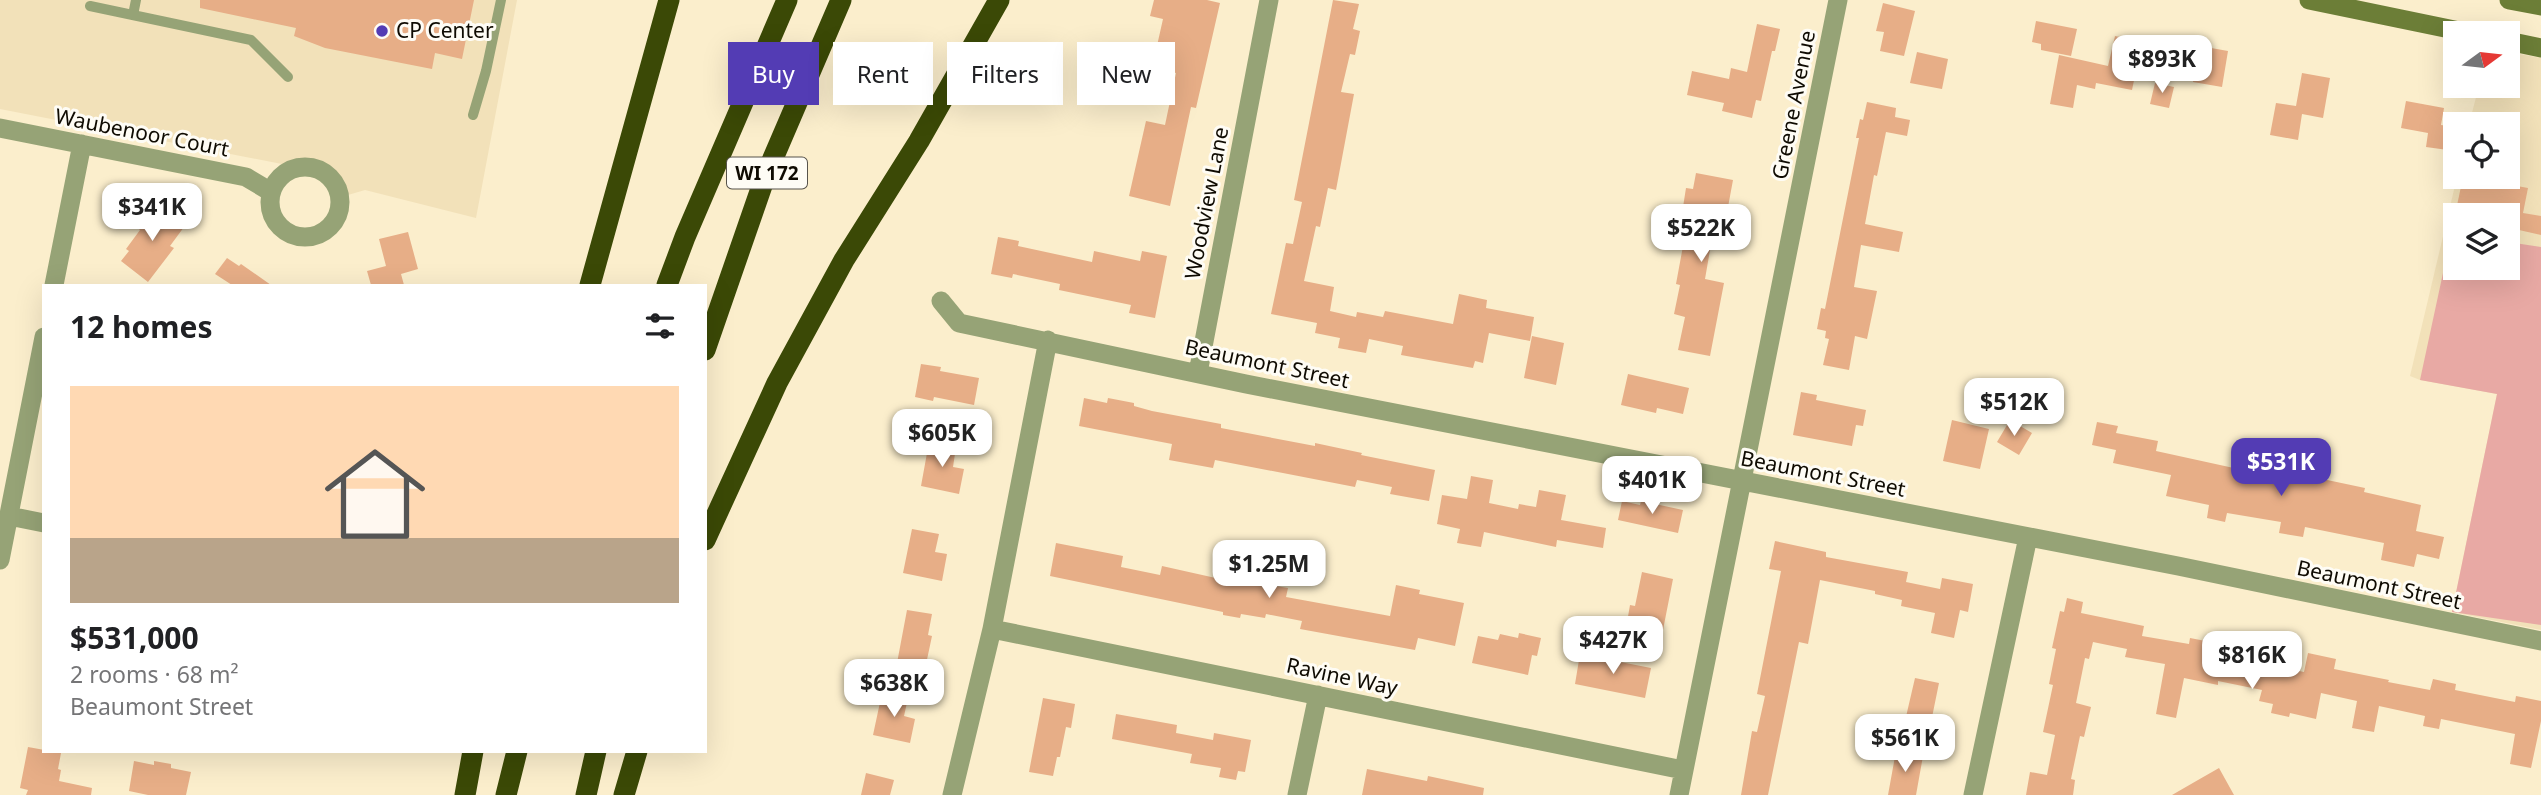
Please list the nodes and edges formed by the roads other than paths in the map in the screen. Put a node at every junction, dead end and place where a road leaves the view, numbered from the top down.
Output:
1 (136, 0) edge
2 (501, 0) edge
3 (669, 0) edge
4 (787, 0) edge
5 (841, 0) edge
6 (999, 0) edge
7 (1269, 0) edge
8 (1838, 0) edge
9 (2309, 0) edge
10 (2509, 0) edge
11 (90, 6) dead end
12 (2541, 6) edge
13 (133, 15) junction
14 (2443, 28) edge
15 (2520, 44) edge
16 (2541, 48) edge
17 (288, 76) dead end
18 (473, 115) dead end
19 (0, 128) edge
20 (82, 144) junction
21 (271, 192) dead end
22 (54, 284) edge
23 (590, 284) edge
24 (667, 284) edge
25 (941, 301) dead end
26 (1048, 340) junction
27 (707, 344) edge
28 (42, 347) edge
29 (1198, 373) junction
30 (1741, 481) junction
31 (9, 516) junction
32 (42, 523) edge
33 (707, 535) edge
34 (2028, 537) junction
35 (0, 560) edge
36 (992, 629) junction
37 (2541, 641) edge
38 (1318, 695) junction
39 (473, 753) edge
40 (516, 753) edge
41 (596, 753) edge
42 (637, 753) edge
43 (1683, 771) junction
44 (466, 795) edge
45 (506, 795) edge
46 (586, 795) edge
47 (624, 795) edge
48 (953, 795) edge
49 (1297, 795) edge
50 (1679, 795) edge
51 (1973, 795) edge

1 - 13 lane
2 - 18 lane
3 - 23 highway
4 - 24 highway, WI 172
5 - 27 highway, WI 172
6 - 33 highway
7 - 29 street, Woodview Lane
8 - 30 street, Greene Avenue
9 - 14 main road
10 - 12 main road
11 - 13 lane
13 - 17 lane
15 - 16 main road
19 - 20 street, Waubenoor Court
20 - 21 street, Waubenoor Court
20 - 22 street
25 - 26 street, Beaumont Street
26 - 29 street, Beaumont Street
26 - 36 street
28 - 31 street
29 - 30 street, Beaumont Street
30 - 34 street, Beaumont Street
30 - 43 street, Greene Avenue
31 - 32 street
31 - 35 street
34 - 37 street, Beaumont Street
34 - 51 street
36 - 38 street, Ravine Way
36 - 48 street
38 - 43 street, Ravine Way
38 - 49 street
39 - 44 highway
40 - 45 highway
41 - 46 highway
42 - 47 highway
43 - 50 street, Greene Avenue

